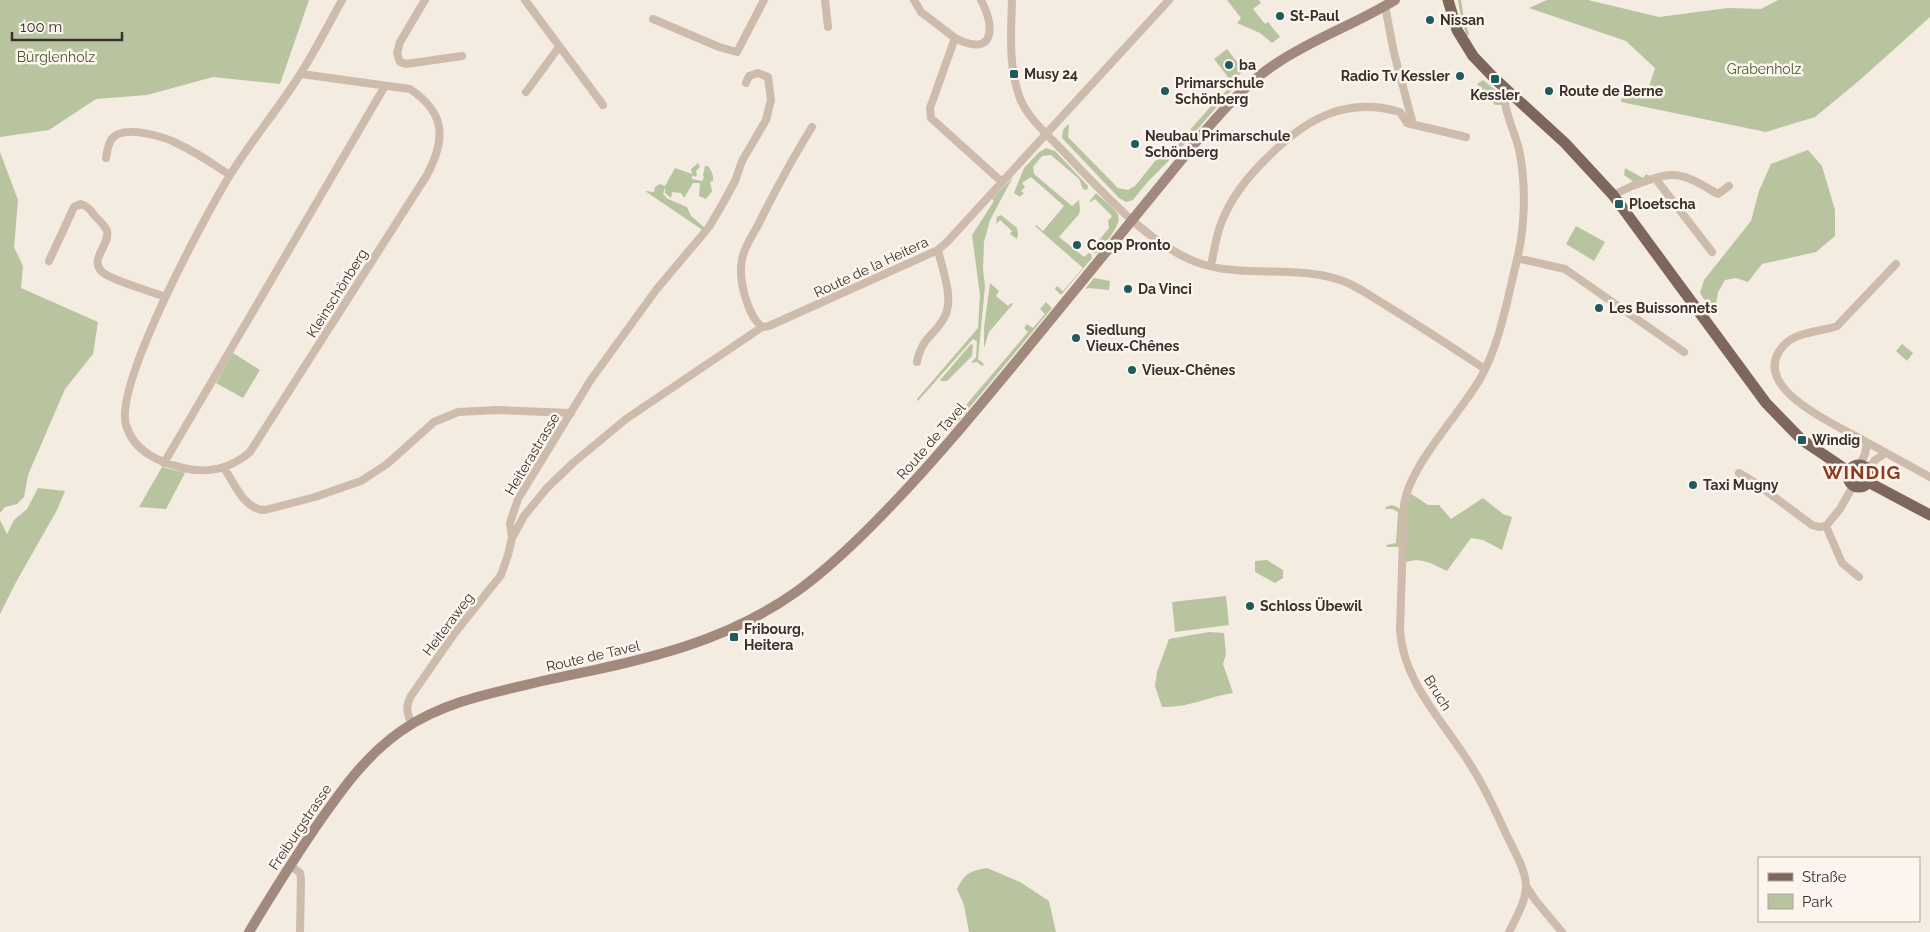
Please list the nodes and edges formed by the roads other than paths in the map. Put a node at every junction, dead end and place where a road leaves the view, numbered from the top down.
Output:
1 (342, 0) edge
2 (425, 0) edge
3 (524, 0) edge
4 (764, 0) edge
5 (825, 0) edge
6 (914, 0) edge
7 (981, 0) edge
8 (1012, 0) edge
9 (1169, 0) edge
10 (1395, 0) edge
11 (1448, 0) edge
12 (1385, 6) junction
13 (653, 19) dead end
14 (828, 27) dead end
15 (955, 38) junction
16 (558, 47) junction
17 (462, 56) dead end
18 (301, 74) junction
19 (746, 83) dead end
20 (385, 86) junction
21 (1506, 89) junction
22 (526, 92) dead end
23 (603, 105) dead end
24 (1413, 124) junction
25 (812, 127) dead end
26 (1047, 134) junction
27 (1466, 137) dead end
28 (106, 158) dead end
29 (230, 175) junction
30 (1655, 178) junction
31 (1002, 182) junction
32 (1729, 186) dead end
33 (1612, 195) junction
34 (1132, 219) junction
35 (938, 250) junction
36 (1712, 252) dead end
37 (1517, 258) junction
38 (49, 261) dead end
39 (1896, 264) dead end
40 (1211, 266) junction
41 (165, 297) junction
42 (762, 328) junction
43 (1684, 352) dead end
44 (917, 362) dead end
45 (1485, 369) junction
46 (571, 413) junction
47 (1867, 442) junction
48 (1886, 453) junction
49 (164, 463) junction
50 (1864, 467) junction
51 (224, 468) junction
52 (1848, 471) junction
53 (1739, 473) dead end
54 (1930, 477) edge
55 (1868, 482) junction
56 (1854, 486) junction
57 (1930, 515) edge
58 (1826, 526) junction
59 (512, 538) junction
60 (1859, 576) dead end
61 (412, 724) junction
62 (384, 744) joint
63 (290, 865) junction
64 (1526, 886) junction
65 (1536, 901) junction
66 (1520, 910) junction
67 (249, 932) edge
68 (300, 932) edge
69 (1509, 932) edge
70 (1562, 932) edge

1 - 18 street
2 - 17 street
3 - 16 street
4 - 13 street
5 - 14 street
6 - 15 street
7 - 15 street
8 - 26 street
9 - 26 street, Route de la Heitera
10 - 12 main road, Route de Tavel
11 - 21 main road
12 - 24 street
12 - 34 main road, Route de Tavel
15 - 31 street
16 - 22 street
16 - 23 street
18 - 20 street, Kleinschönberg
18 - 29 street, Kleinschönberg
19 - 46 street, Heiterastrasse
20 - 49 street
20 - 51 street, Kleinschönberg
21 - 33 main road
21 - 37 street, Bruch
24 - 27 street
24 - 40 street
25 - 42 street
26 - 31 street, Route de la Heitera
26 - 34 street
28 - 29 street
29 - 41 street, Kleinschönberg
30 - 32 street
30 - 33 street
30 - 36 street
31 - 35 street, Route de la Heitera
33 - 52 main road
34 - 40 street
34 - 61 main road, Route de Tavel
35 - 42 street, Route de la Heitera
35 - 44 street
37 - 43 street
37 - 45 street, Bruch
38 - 41 street
39 - 47 street
40 - 45 street
41 - 49 street, Kleinschönberg
42 - 59 street, Heiterastrasse
45 - 64 street, Bruch
46 - 51 street
46 - 59 street, Heiterastrasse
47 - 48 street
47 - 50 street
48 - 50 street
48 - 54 street
49 - 51 street, Kleinschönberg
50 - 52 main road
50 - 55 main road
52 - 56 main road
53 - 58 street
55 - 56 main road
55 - 57 main road
56 - 58 street
58 - 60 street
59 - 61 street, Heiteraweg
61 - 62 main road, Route de Tavel
62 - 63 main road, Freiburgstrasse
63 - 67 main road, Freiburgstrasse
63 - 68 street
64 - 65 street
64 - 66 street
65 - 66 street
65 - 70 street
66 - 69 street

